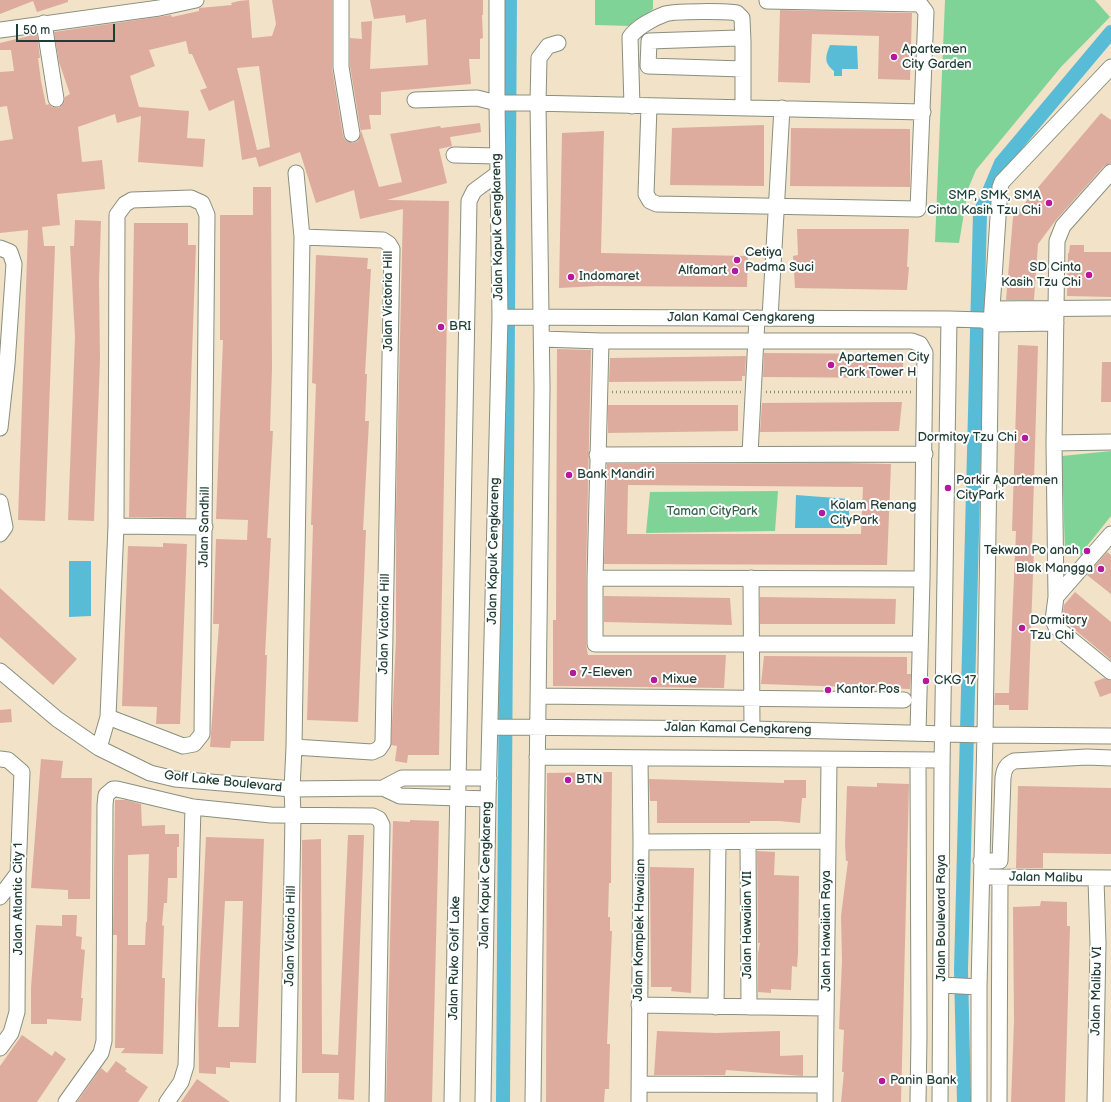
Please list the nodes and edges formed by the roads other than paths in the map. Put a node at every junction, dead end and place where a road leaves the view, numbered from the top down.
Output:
1 (196, 0) edge
2 (341, 0) edge
3 (498, 0) edge
4 (768, 1) dead end
5 (158, 4) edge
6 (44, 23) junction
7 (0, 30) edge
8 (743, 42) junction
9 (558, 43) dead end
10 (1111, 67) edge
11 (743, 69) junction
12 (56, 99) dead end
13 (415, 100) dead end
14 (499, 103) junction
15 (530, 103) junction
16 (632, 106) junction
17 (649, 106) junction
18 (743, 107) junction
19 (782, 108) junction
20 (923, 112) junction
21 (352, 134) dead end
22 (454, 155) dead end
23 (497, 156) junction
24 (1111, 172) edge
25 (296, 174) dead end
26 (498, 174) junction
27 (777, 207) junction
28 (302, 237) junction
29 (0, 248) edge
30 (1111, 308) edge
31 (1056, 316) junction
32 (501, 317) junction
33 (540, 318) junction
34 (764, 318) junction
35 (986, 318) junction
36 (954, 319) junction
37 (542, 340) junction
38 (601, 341) junction
39 (755, 342) junction
40 (0, 428) edge
41 (1111, 442) edge
42 (1054, 443) junction
43 (598, 454) junction
44 (750, 454) junction
45 (925, 454) junction
46 (0, 502) edge
47 (116, 526) junction
48 (205, 526) junction
49 (2, 530) edge
50 (1111, 534) edge
51 (595, 578) junction
52 (751, 578) junction
53 (922, 579) junction
54 (1056, 597) junction
55 (920, 644) junction
56 (751, 645) junction
57 (0, 671) edge
58 (1111, 672) edge
59 (538, 696) junction
60 (752, 698) junction
61 (904, 700) dead end
62 (108, 717) junction
63 (493, 728) junction
64 (538, 728) junction
65 (752, 729) junction
66 (918, 732) junction
67 (948, 733) junction
68 (980, 735) junction
69 (1087, 735) junction
70 (1111, 736) edge
71 (294, 747) junction
72 (99, 748) junction
73 (1087, 756) junction
74 (537, 758) junction
75 (1111, 758) edge
76 (0, 759) edge
77 (640, 759) junction
78 (918, 760) junction
79 (942, 760) junction
80 (829, 761) junction
81 (458, 777) junction
82 (489, 778) junction
83 (383, 788) junction
84 (292, 789) junction
85 (983, 797) junction
86 (1002, 797) junction
87 (458, 798) junction
88 (488, 799) junction
89 (193, 808) junction
90 (293, 815) junction
91 (828, 841) junction
92 (641, 842) junction
93 (748, 842) junction
94 (718, 843) junction
95 (981, 861) junction
96 (18, 873) junction
97 (981, 877) junction
98 (1000, 878) junction
99 (1111, 878) edge
100 (1096, 879) junction
101 (0, 896) edge
102 (1098, 943) junction
103 (1111, 953) edge
104 (944, 986) junction
105 (976, 987) junction
106 (639, 1005) junction
107 (716, 1007) junction
108 (749, 1007) junction
109 (826, 1008) junction
110 (941, 1032) junction
111 (919, 1035) junction
112 (0, 1048) edge
113 (639, 1084) junction
114 (824, 1085) junction
115 (287, 1100) edge
116 (66, 1102) edge
117 (167, 1102) edge
118 (377, 1102) edge
119 (452, 1102) edge
120 (483, 1102) edge
121 (533, 1102) edge
122 (639, 1102) edge
123 (824, 1102) edge
124 (918, 1102) edge
125 (940, 1102) edge
126 (979, 1102) edge
127 (1000, 1102) edge
128 (1095, 1102) edge

1 - 5 street
2 - 21 street
3 - 14 street, Jalan Kapuk Cengkareng
4 - 20 street
5 - 6 street
6 - 7 street
6 - 12 street
8 - 11 street
8 - 11 street
8 - 16 street
9 - 15 street
10 - 35 street
11 - 18 street
13 - 14 street
14 - 15 street
14 - 23 street, Jalan Kapuk Cengkareng
15 - 16 street
15 - 33 street
16 - 17 street
17 - 18 street
17 - 27 street
18 - 19 street
19 - 20 street
19 - 27 street
20 - 27 street
22 - 23 street
23 - 26 street, Jalan Kapuk Cengkareng
24 - 31 street
25 - 28 street
26 - 32 street, Jalan Kapuk Cengkareng
26 - 81 street, Jalan Ruko Golf Lake
27 - 34 street
28 - 71 street, Jalan Victoria Hill
28 - 71 street, Jalan Victoria Hill
29 - 40 street
30 - 31 street, Jalan Kamal Cengkareng
31 - 35 street, Jalan Kamal Cengkareng
31 - 42 street
32 - 33 street, Jalan Kamal Cengkareng
32 - 63 street, Jalan Kapuk Cengkareng
33 - 34 street, Jalan Kamal Cengkareng
33 - 37 street
34 - 36 street, Jalan Kamal Cengkareng
34 - 39 street
35 - 36 street, Jalan Kamal Cengkareng
35 - 68 street
36 - 67 street, Jalan Boulevard Raya
37 - 38 street
37 - 59 street
38 - 39 street
38 - 43 street
39 - 44 street
39 - 45 street
41 - 42 street
42 - 54 street
43 - 44 street
43 - 51 street
44 - 45 street
45 - 53 street
46 - 49 street
47 - 48 street
47 - 48 street, Jalan Sandhill
47 - 62 street
48 - 62 street, Jalan Sandhill
50 - 54 street
51 - 52 street
51 - 56 street
52 - 53 street
52 - 56 street
53 - 55 street
54 - 58 street
55 - 56 street
55 - 66 street
56 - 60 street
57 - 72 street, Golf Lake Boulevard
59 - 60 street
59 - 64 street
60 - 61 street
60 - 65 street
62 - 72 street
63 - 64 street, Jalan Kamal Cengkareng
63 - 82 street, Jalan Kapuk Cengkareng
64 - 65 street, Jalan Kamal Cengkareng
64 - 74 street
65 - 66 street, Jalan Kamal Cengkareng
66 - 67 street, Jalan Kamal Cengkareng
67 - 68 street, Jalan Kamal Cengkareng
67 - 79 street, Jalan Boulevard Raya
68 - 69 street, Jalan Kamal Cengkareng
68 - 85 street
69 - 70 street, Jalan Kamal Cengkareng
69 - 73 street
71 - 84 street, Jalan Victoria Hill
72 - 84 street, Golf Lake Boulevard
73 - 75 street
73 - 86 street
74 - 77 street
74 - 121 street
76 - 96 street, Jalan Atlantic City 1
77 - 80 street
77 - 92 street, Jalan Komplek Hawaiian
78 - 79 street
78 - 80 street
78 - 111 street
79 - 104 street, Jalan Boulevard Raya
80 - 91 street, Jalan Hawaiian Raya
81 - 82 street, Golf Lake Boulevard
81 - 83 street, Golf Lake Boulevard
81 - 87 street, Jalan Ruko Golf Lake
82 - 88 street, Jalan Kapuk Cengkareng
83 - 84 street, Golf Lake Boulevard
83 - 87 street, Golf Lake Boulevard
84 - 90 street, Jalan Victoria Hill
85 - 86 street
85 - 95 street
86 - 95 street
87 - 88 street, Golf Lake Boulevard
87 - 119 street, Jalan Ruko Golf Lake
88 - 120 street, Jalan Kapuk Cengkareng
89 - 90 street
89 - 116 street
89 - 117 street
90 - 115 street, Jalan Victoria Hill
90 - 118 street
91 - 93 street
91 - 109 street, Jalan Hawaiian Raya
92 - 94 street
92 - 106 street, Jalan Komplek Hawaiian
93 - 94 street
93 - 108 street, Jalan Hawaiian VII
94 - 107 street
95 - 97 street
96 - 101 street
96 - 112 street, Jalan Atlantic City 1
97 - 98 street, Jalan Malibu
97 - 105 street
98 - 100 street, Jalan Malibu
98 - 127 street
99 - 100 street, Jalan Malibu
100 - 102 street, Jalan Malibu VI
102 - 103 street
102 - 128 street, Jalan Malibu VI
104 - 105 street
104 - 110 street, Jalan Boulevard Raya
105 - 126 street
106 - 107 street
106 - 113 street, Jalan Komplek Hawaiian
107 - 108 street
108 - 109 street
109 - 114 street, Jalan Hawaiian Raya
110 - 111 street
110 - 125 street, Jalan Boulevard Raya
111 - 124 street
113 - 114 street
113 - 122 street, Jalan Komplek Hawaiian
114 - 123 street, Jalan Hawaiian Raya

